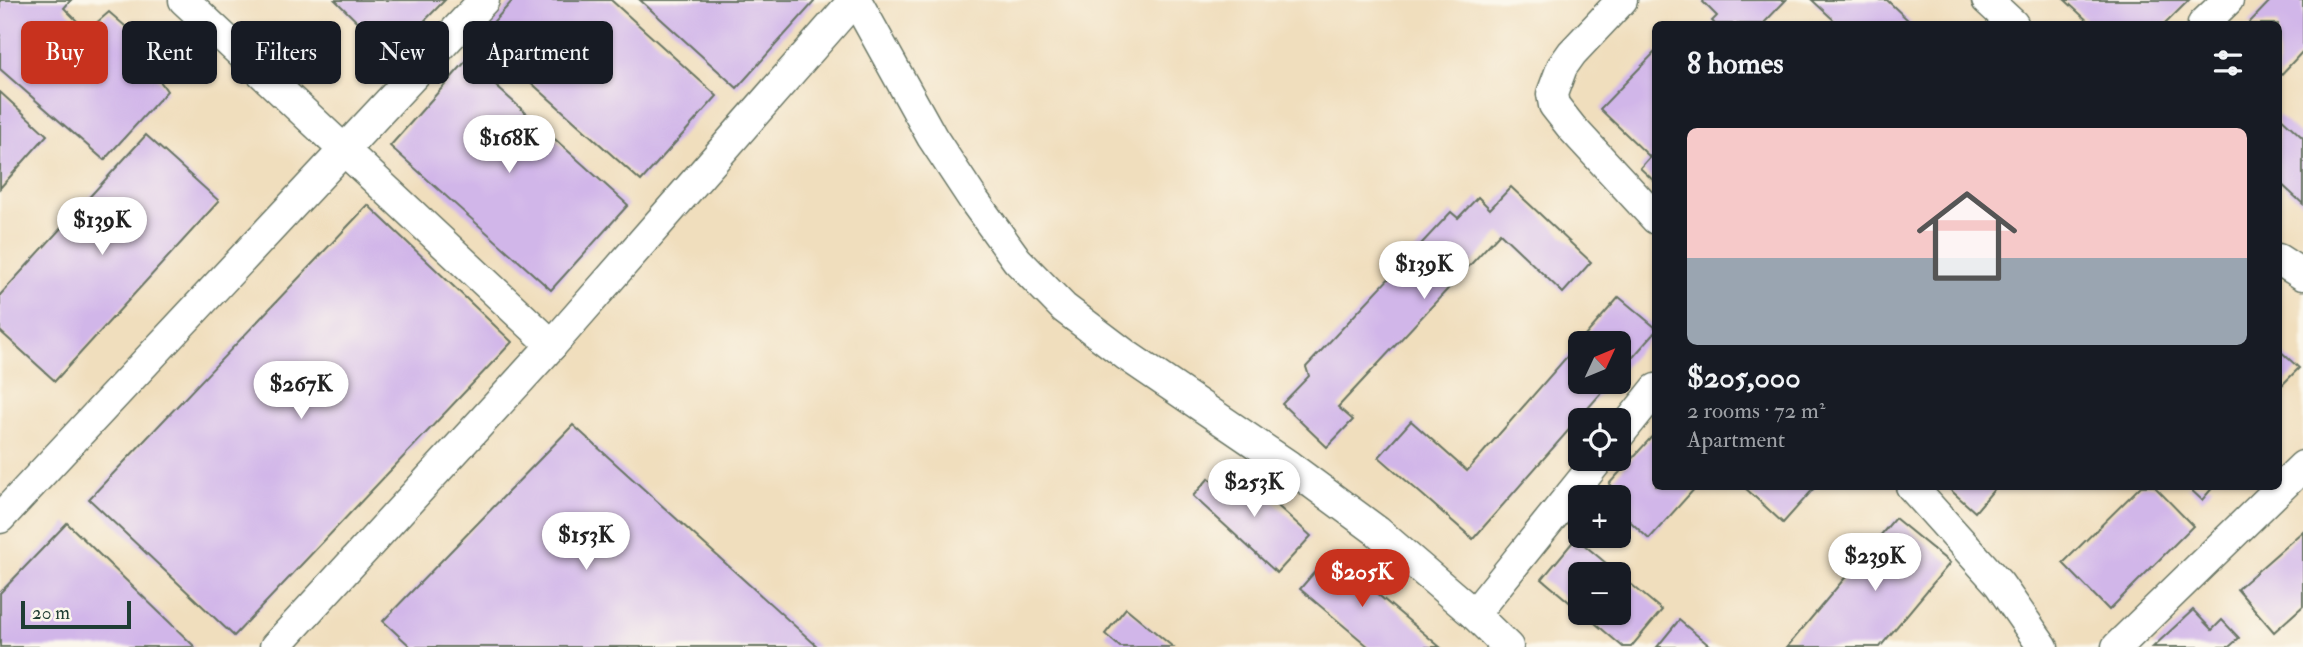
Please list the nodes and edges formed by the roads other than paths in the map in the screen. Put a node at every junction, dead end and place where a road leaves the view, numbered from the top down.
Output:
1 (184, 0) edge
2 (485, 0) edge
3 (855, 0) edge
4 (1622, 0) edge
5 (1987, 0) edge
6 (2228, 0) edge
7 (2010, 21) edge
8 (2206, 21) edge
9 (343, 149) junction
10 (1652, 215) edge
11 (2282, 262) edge
12 (2303, 275) edge
13 (552, 345) junction
14 (1652, 394) edge
15 (1631, 420) edge
16 (2303, 466) edge
17 (1590, 471) edge
18 (2282, 486) edge
19 (1915, 490) edge
20 (2278, 490) edge
21 (0, 518) edge
22 (1474, 614) junction
23 (275, 647) edge
24 (1507, 647) edge
25 (2043, 647) edge
26 (2117, 647) edge

1 - 9 street
2 - 9 street
3 - 13 street
3 - 22 street
4 - 10 street
5 - 7 street
6 - 8 street
9 - 13 street
9 - 21 street
11 - 12 street
13 - 23 street
14 - 15 street
16 - 18 street
17 - 22 street
19 - 25 street
20 - 26 street
22 - 24 street

